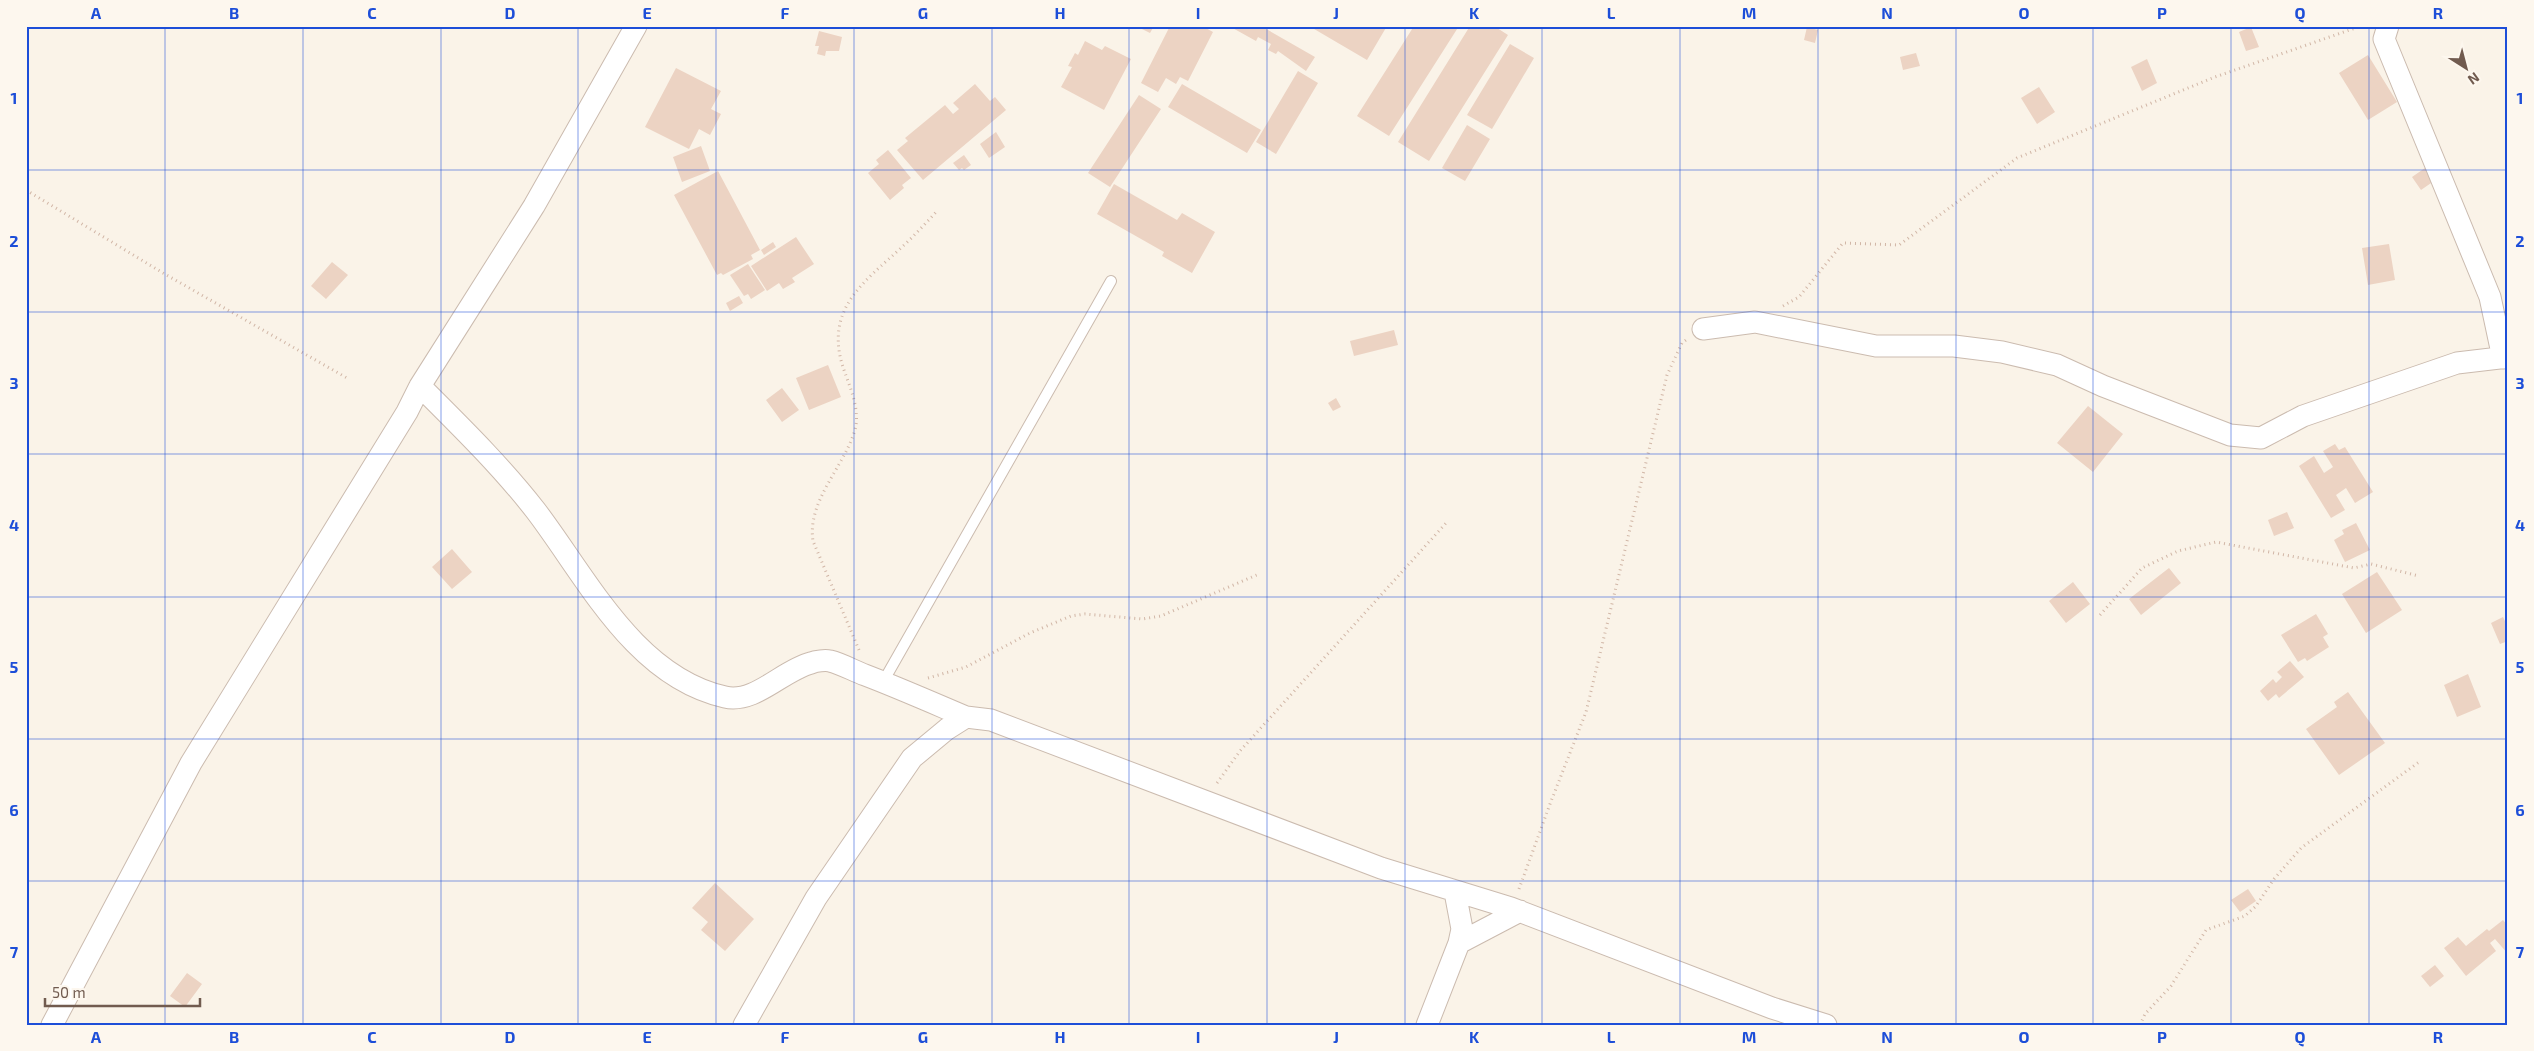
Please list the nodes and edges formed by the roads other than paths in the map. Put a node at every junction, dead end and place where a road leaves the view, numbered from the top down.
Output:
1 (636, 26) edge
2 (2388, 26) edge
3 (1111, 281) dead end
4 (1704, 329) road end
5 (2506, 357) edge
6 (420, 386) junction
7 (884, 682) junction
8 (966, 718) junction
9 (1455, 892) junction
10 (1516, 909) junction
11 (1459, 944) junction
12 (52, 1025) edge
13 (744, 1025) edge
14 (1427, 1025) edge
15 (1826, 1025) edge

1 - 6 street
2 - 5 street
3 - 7 lane
4 - 5 street
6 - 7 street
6 - 12 street
7 - 8 street
8 - 9 street
8 - 13 street
9 - 10 street
9 - 11 street
10 - 11 street
10 - 15 street
11 - 14 street

